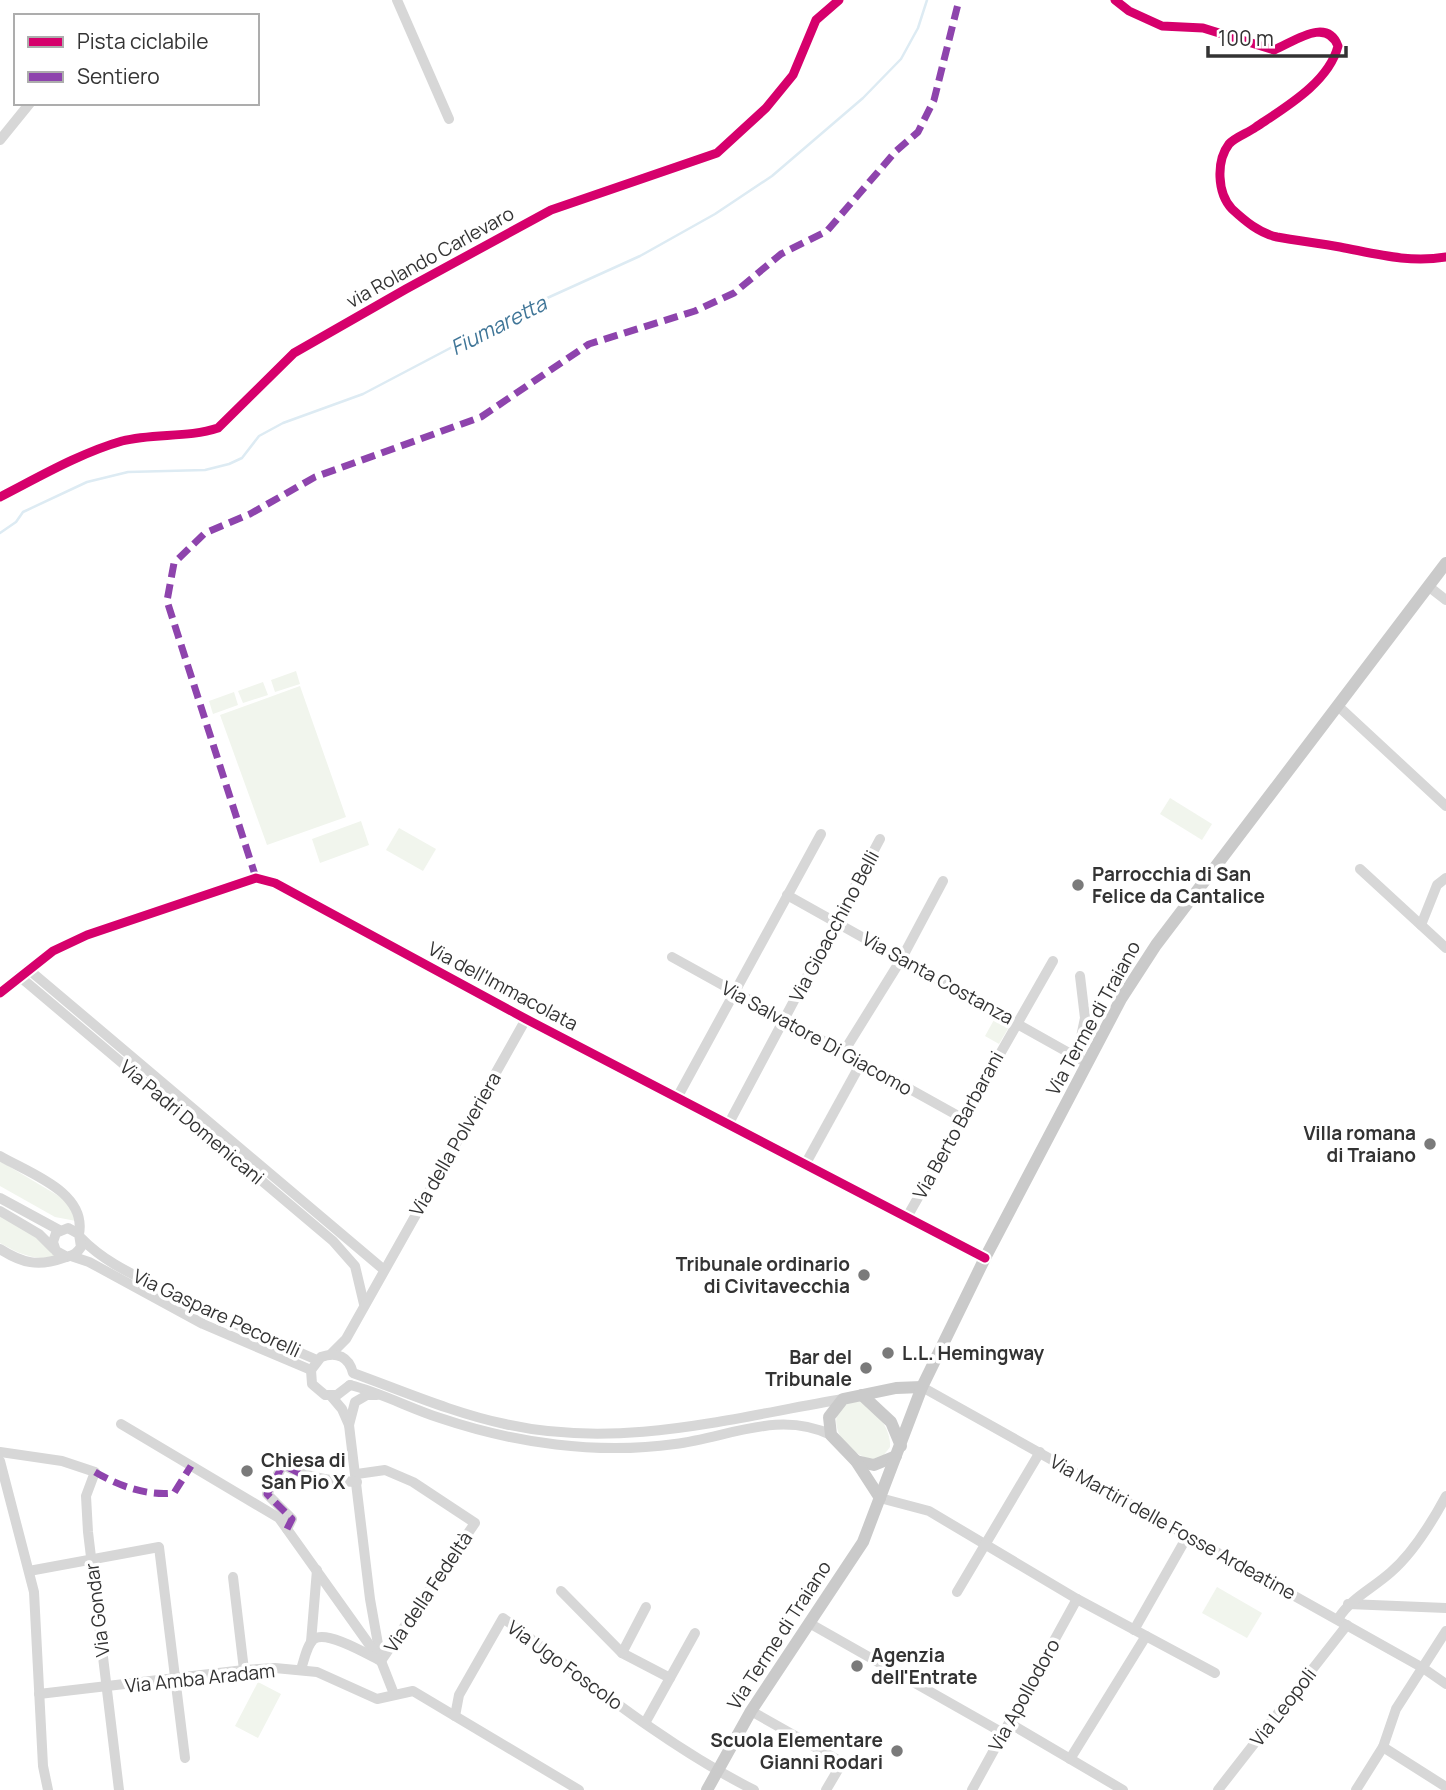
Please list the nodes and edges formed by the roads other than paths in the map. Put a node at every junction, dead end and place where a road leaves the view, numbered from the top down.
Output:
1 (397, 0) edge
2 (839, 0) edge
3 (1115, 0) edge
4 (28, 105) edge
5 (449, 119) dead end
6 (0, 140) edge
7 (1446, 257) edge
8 (0, 497) edge
9 (1446, 563) edge
10 (1429, 586) junction
11 (1446, 600) edge
12 (1338, 706) junction
13 (1446, 806) edge
14 (821, 834) dead end
15 (880, 839) dead end
16 (1360, 869) dead end
17 (1446, 878) edge
18 (943, 881) dead end
19 (787, 895) junction
20 (835, 922) junction
21 (1421, 925) junction
22 (1446, 948) edge
23 (672, 957) dead end
24 (902, 958) junction
25 (1053, 961) dead end
26 (28, 969) junction
27 (19, 976) junction
28 (1080, 976) dead end
29 (735, 992) junction
30 (0, 993) edge
31 (526, 1019) junction
32 (784, 1020) junction
33 (1017, 1022) junction
34 (843, 1053) junction
35 (1082, 1059) junction
36 (861, 1063) junction
37 (678, 1096) junction
38 (962, 1118) junction
39 (729, 1123) junction
40 (0, 1156) edge
41 (806, 1163) junction
42 (0, 1198) edge
43 (0, 1211) edge
44 (907, 1217) junction
45 (60, 1230) junction
46 (80, 1236) junction
47 (0, 1249) edge
48 (56, 1251) junction
49 (69, 1256) junction
50 (985, 1258) junction
51 (372, 1261) junction
52 (381, 1274) junction
53 (359, 1275) junction
54 (364, 1304) junction
55 (346, 1339) junction
56 (331, 1354) junction
57 (317, 1360) junction
58 (347, 1360) junction
59 (311, 1370) junction
60 (353, 1373) junction
61 (922, 1387) junction
62 (347, 1389) junction
63 (384, 1395) junction
64 (862, 1395) junction
65 (331, 1396) junction
66 (843, 1399) junction
67 (342, 1409) junction
68 (121, 1424) dead end
69 (349, 1425) junction
70 (831, 1435) junction
71 (898, 1451) junction
72 (0, 1452) edge
73 (1040, 1452) junction
74 (0, 1461) edge
75 (856, 1461) junction
76 (357, 1478) junction
77 (1446, 1496) edge
78 (880, 1499) junction
79 (287, 1529) junction
80 (1188, 1535) junction
81 (985, 1544) junction
82 (92, 1560) junction
83 (317, 1570) junction
84 (29, 1571) junction
85 (233, 1577) dead end
86 (561, 1591) dead end
87 (957, 1592) dead end
88 (1077, 1599) junction
89 (1348, 1604) junction
90 (646, 1607) dead end
91 (1446, 1608) edge
92 (1343, 1622) junction
93 (809, 1623) junction
94 (1134, 1630) junction
95 (1446, 1631) edge
96 (695, 1633) dead end
97 (1146, 1636) junction
98 (311, 1642) junction
99 (622, 1653) junction
100 (382, 1661) junction
101 (1423, 1668) junction
102 (301, 1669) junction
103 (244, 1670) junction
104 (1215, 1673) dead end
105 (670, 1678) junction
106 (176, 1679) junction
107 (1446, 1684) edge
108 (106, 1688) junction
109 (39, 1694) junction
110 (394, 1694) junction
111 (751, 1711) junction
112 (455, 1716) junction
113 (645, 1723) junction
114 (1009, 1723) junction
115 (1003, 1733) junction
116 (1383, 1747) junction
117 (185, 1758) dead end
118 (1070, 1759) junction
119 (717, 1772) junction
120 (1446, 1787) edge
121 (48, 1790) edge
122 (118, 1790) edge
123 (579, 1790) edge
124 (706, 1790) edge
125 (754, 1790) edge
126 (826, 1790) edge
127 (972, 1790) edge
128 (1123, 1790) edge
129 (1218, 1790) edge
130 (1356, 1790) edge

1 - 5 street
2 - 8 street, via Rolando Carlevaro
3 - 7 street
4 - 6 street
9 - 10 main road, Via Terme di Traiano
10 - 11 street
10 - 12 main road, Via Terme di Traiano
12 - 13 street
12 - 35 main road, Via Terme di Traiano
14 - 19 street
15 - 20 street, Via Gioacchino Belli
16 - 21 street
17 - 21 street
18 - 24 street
19 - 20 street, Via Santa Costanza
19 - 29 street
20 - 24 street, Via Santa Costanza
20 - 32 street, Via Gioacchino Belli
21 - 22 street
23 - 29 street, Via Salvatore Di Giacomo
24 - 33 street, Via Santa Costanza
24 - 34 street
25 - 33 street, Via Berto Barbarani
26 - 27 street, Via dell'Immacolata
26 - 31 street, Via dell'Immacolata
26 - 51 street, Via Padri Domenicani
27 - 30 street, Via dell'Immacolata
27 - 53 street, Via Padri Domenicani
28 - 35 street, Via Terme di Traiano
29 - 32 street, Via Salvatore Di Giacomo
29 - 37 street
31 - 37 street, Via dell'Immacolata
31 - 52 street, Via della Polveriera
32 - 34 street, Via Salvatore Di Giacomo
32 - 39 street, Via Gioacchino Belli
33 - 35 street, Via Santa Costanza
33 - 38 street, Via Berto Barbarani
34 - 36 street, Via Salvatore Di Giacomo
35 - 50 main road, Via Terme di Traiano
36 - 38 street, Via Salvatore Di Giacomo
36 - 41 street
37 - 39 street, Via dell'Immacolata
38 - 44 street, Via Berto Barbarani
39 - 41 street, Via dell'Immacolata
40 - 46 street
41 - 44 street, Via dell'Immacolata
42 - 45 street
43 - 48 street
44 - 50 street, Via dell'Immacolata
45 - 46 street
45 - 48 street
46 - 49 street
46 - 57 street, Via Gaspare Pecorelli
47 - 49 street
48 - 49 street
49 - 59 street, Via Gaspare Pecorelli
50 - 61 main road, Via Terme di Traiano
51 - 52 street, Via Padri Domenicani
51 - 53 street
52 - 53 street
52 - 54 street, Via della Polveriera
53 - 54 street, Via Padri Domenicani
54 - 55 street, Via della Polveriera
55 - 56 street, Via della Polveriera
55 - 58 street, Via della Polveriera
56 - 57 street, Via Gaspare Pecorelli
56 - 58 street
57 - 59 street
58 - 60 street
59 - 65 street, Via Gaspare Pecorelli
60 - 62 street
60 - 66 street
61 - 64 main road
61 - 71 main road, Via Terme di Traiano
61 - 73 street, Via Martiri delle Fosse Ardeatine
62 - 63 street
62 - 65 street
62 - 67 street
63 - 69 street
63 - 70 street
64 - 66 main road
64 - 71 main road
65 - 67 street
66 - 70 main road
67 - 69 street
68 - 79 street
69 - 76 street
70 - 75 main road
71 - 75 main road
71 - 78 main road, Via Terme di Traiano
72 - 82 street, Via Gondar
73 - 80 street, Via Martiri delle Fosse Ardeatine
73 - 81 street
74 - 84 street
75 - 78 main road
76 - 79 street
76 - 100 street
76 - 100 street, Via della Fedeltà
77 - 89 street, Via Leopoli
78 - 81 street
78 - 93 main road, Via Terme di Traiano
79 - 83 street
80 - 92 street, Via Martiri delle Fosse Ardeatine
80 - 94 street
81 - 87 street
81 - 88 street
82 - 84 street
82 - 106 street
82 - 108 street, Via Gondar
83 - 98 street
83 - 100 street
84 - 109 street
85 - 103 street
86 - 99 street
88 - 94 street
88 - 114 street, Via Apollodoro
89 - 91 street
89 - 92 street, Via Leopoli
90 - 99 street
92 - 101 street, Via Martiri delle Fosse Ardeatine
92 - 129 street, Via Leopoli
93 - 111 main road, Via Terme di Traiano
93 - 115 street
94 - 97 street
95 - 101 street
96 - 105 street
97 - 104 street
97 - 118 street
98 - 100 street
98 - 102 street
99 - 105 street
100 - 110 street
101 - 107 street, Via Martiri delle Fosse Ardeatine
101 - 116 street
102 - 103 street, Via Amba Aradam
102 - 110 street, Via Amba Aradam
103 - 106 street, Via Amba Aradam
105 - 113 street
106 - 108 street, Via Amba Aradam
106 - 117 street
108 - 109 street, Via Amba Aradam
108 - 122 street, Via Gondar
109 - 121 street
110 - 112 street, Via Amba Aradam
111 - 119 main road, Via Terme di Traiano
111 - 126 street
112 - 113 street, Via Ugo Foscolo
112 - 123 street, Via Amba Aradam
113 - 119 street, Via Ugo Foscolo
114 - 115 street, Via Apollodoro
114 - 118 street
115 - 127 street, Via Apollodoro
116 - 120 street
116 - 130 street
118 - 128 street
119 - 124 main road, Via Terme di Traiano
119 - 125 street, Via Ugo Foscolo

